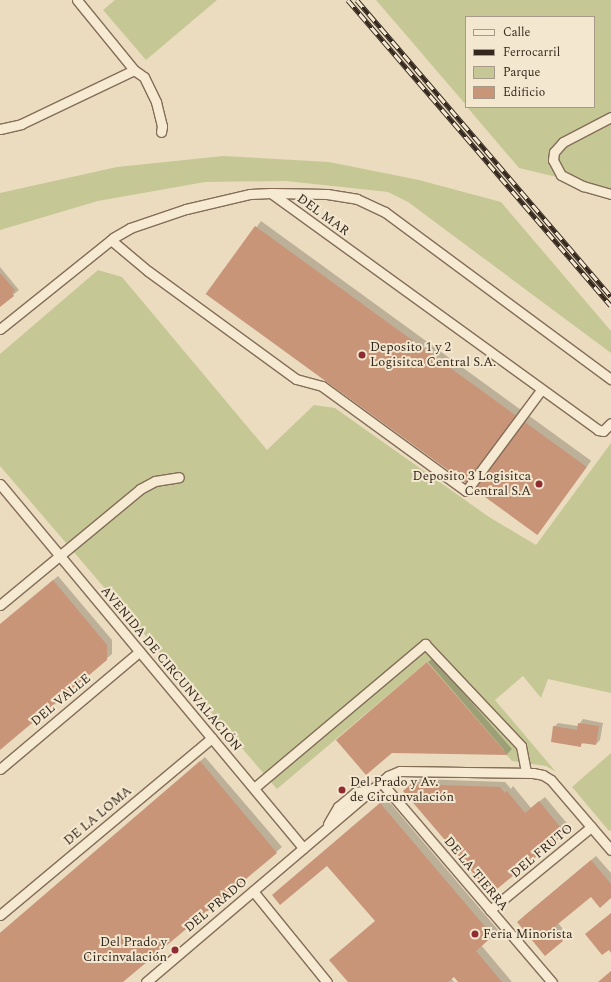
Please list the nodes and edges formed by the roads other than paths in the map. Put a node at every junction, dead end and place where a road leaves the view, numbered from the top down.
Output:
1 (77, 0) edge
2 (134, 70) junction
3 (611, 117) edge
4 (0, 129) edge
5 (161, 132) dead end
6 (270, 193) junction
7 (611, 194) edge
8 (111, 240) junction
9 (0, 329) edge
10 (611, 379) edge
11 (541, 390) junction
12 (611, 423) edge
13 (179, 477) dead end
14 (0, 484) edge
15 (58, 556) junction
16 (0, 605) edge
17 (139, 652) junction
18 (212, 738) junction
19 (0, 769) edge
20 (526, 772) junction
21 (381, 782) junction
22 (254, 788) junction
23 (591, 827) junction
24 (303, 848) junction
25 (611, 850) edge
26 (253, 892) junction
27 (490, 910) junction
28 (0, 915) edge
29 (156, 979) edge
30 (146, 982) edge
31 (327, 982) edge
32 (552, 982) edge

1 - 2 street
2 - 4 street
2 - 5 street
3 - 7 street
6 - 8 street
6 - 10 street
6 - 11 street, DEL MAR
8 - 9 street
8 - 11 street
11 - 12 street, DEL MAR
13 - 15 street
14 - 15 street, AVENIDA DE CIRCUNVALACIÓN
15 - 16 street
15 - 17 street, AVENIDA DE CIRCUNVALACIÓN
17 - 18 street, AVENIDA DE CIRCUNVALACIÓN
17 - 19 street, DEL VALLE
18 - 22 street, AVENIDA DE CIRCUNVALACIÓN
18 - 28 street, DE LA LOMA
20 - 21 street
20 - 22 street
20 - 23 street
21 - 24 street
21 - 27 street, DE LA TIERRA
22 - 24 street, AVENIDA DE CIRCUNVALACIÓN
23 - 25 street
23 - 27 street, DEL FRUTO
24 - 26 street, DEL PRADO
26 - 29 street, DEL PRADO
26 - 31 street
27 - 32 street, DE LA TIERRA
29 - 30 street, DEL PRADO

